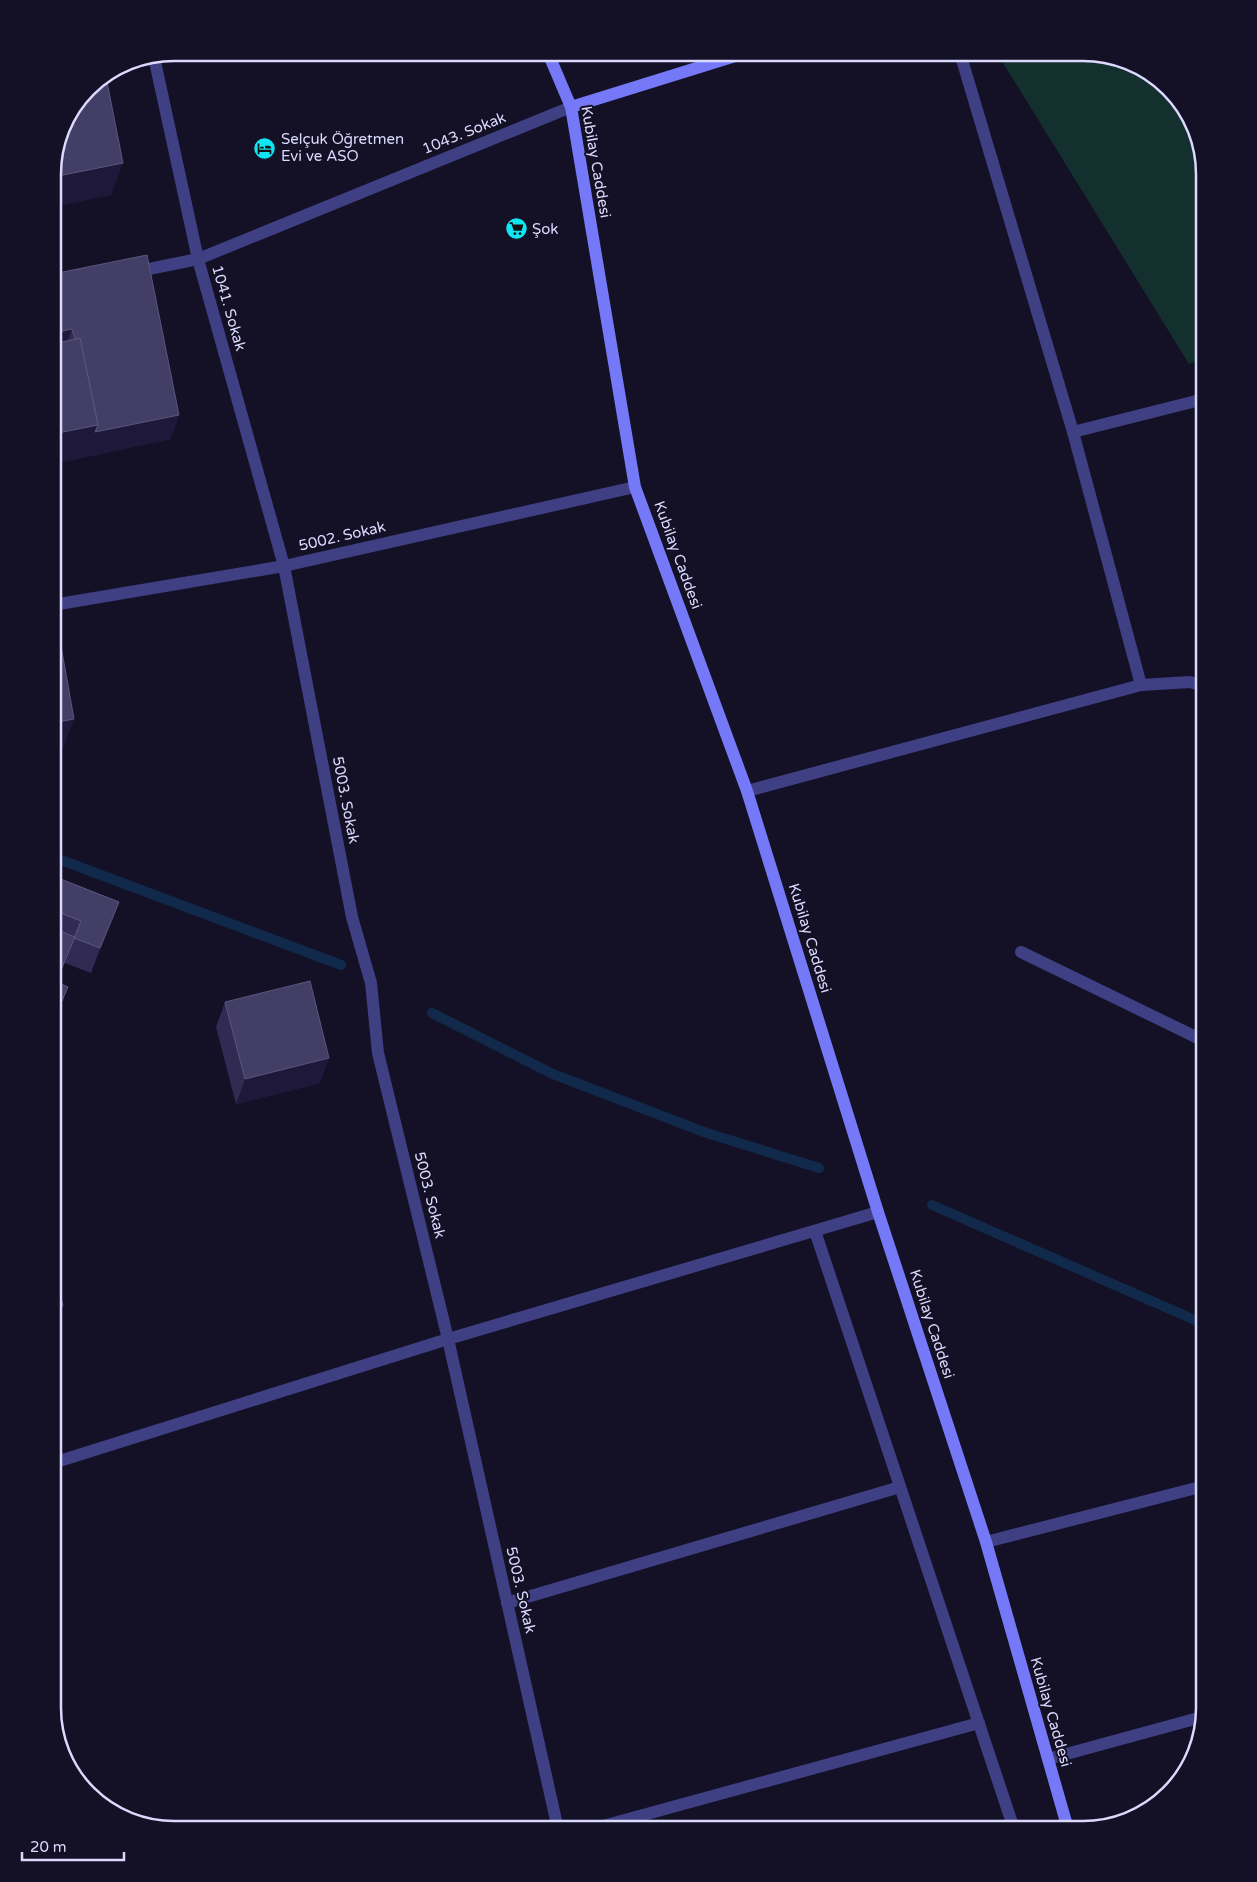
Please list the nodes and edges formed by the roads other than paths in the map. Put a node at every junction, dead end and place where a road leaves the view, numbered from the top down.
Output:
1 (551, 61) edge
2 (719, 61) edge
3 (962, 61) edge
4 (155, 63) edge
5 (571, 107) junction
6 (198, 259) junction
7 (121, 274) edge
8 (1196, 401) edge
9 (1072, 432) junction
10 (635, 487) junction
11 (284, 566) junction
12 (61, 604) edge
13 (1196, 684) edge
14 (1141, 685) junction
15 (748, 791) junction
16 (1020, 952) dead end
17 (1196, 1037) edge
18 (878, 1212) junction
19 (815, 1231) junction
20 (448, 1339) junction
21 (61, 1460) edge
22 (900, 1488) junction
23 (1196, 1488) edge
24 (986, 1542) junction
25 (507, 1602) junction
26 (1195, 1719) edge
27 (979, 1723) junction
28 (1048, 1759) junction
29 (556, 1821) edge
30 (621, 1821) edge
31 (1011, 1821) edge
32 (1065, 1821) edge

1 - 5 street, Kubilay Caddesi
2 - 5 street, 1043. Sokak
3 - 9 street
4 - 6 street, 1041. Sokak
5 - 6 street, 1043. Sokak
5 - 10 street, Kubilay Caddesi
6 - 7 street, 1043. Sokak
6 - 11 street, 1041. Sokak
8 - 9 street
9 - 14 street
10 - 11 street, 5002. Sokak
10 - 15 street, Kubilay Caddesi
11 - 12 street, 5002. Sokak
11 - 20 street, 5003. Sokak
13 - 14 street
14 - 15 street
15 - 18 street, Kubilay Caddesi
16 - 17 street
18 - 19 street
18 - 24 street, Kubilay Caddesi
19 - 20 street
19 - 22 street
20 - 21 street
20 - 25 street, 5003. Sokak
22 - 25 street
22 - 27 street
23 - 24 street
24 - 28 street, Kubilay Caddesi
25 - 29 street, 5003. Sokak
26 - 28 street
27 - 30 street
27 - 31 street
28 - 32 street, Kubilay Caddesi

